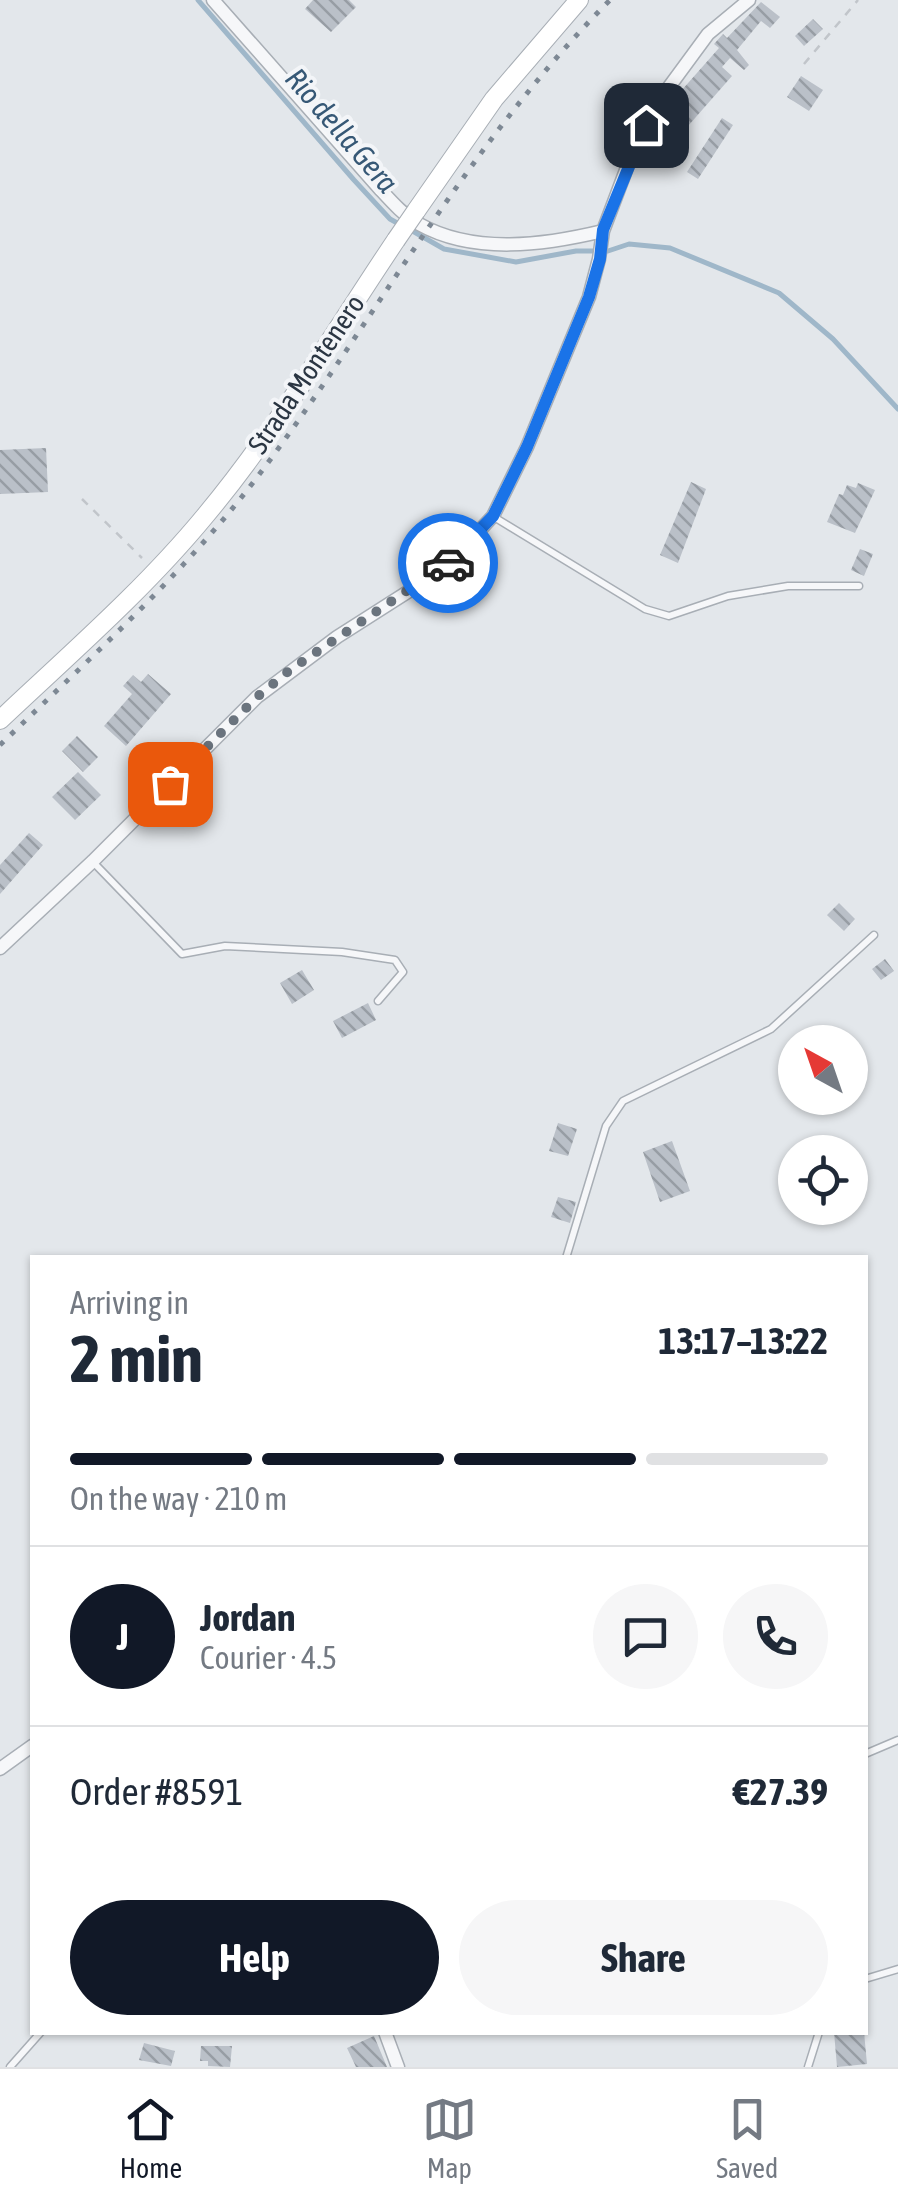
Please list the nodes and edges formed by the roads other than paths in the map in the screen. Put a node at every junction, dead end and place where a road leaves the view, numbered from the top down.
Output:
1 (213, 0) edge
2 (579, 0) edge
3 (749, 0) edge
4 (601, 245) junction
5 (493, 516) junction
6 (859, 586) dead end
7 (0, 720) edge
8 (92, 862) junction
9 (874, 934) dead end
10 (0, 948) edge
11 (378, 1001) dead end
12 (567, 1255) edge
13 (898, 1740) edge
14 (30, 1749) edge
15 (868, 1753) edge
16 (0, 1769) edge
17 (898, 1969) edge
18 (868, 1978) edge
19 (38, 2035) edge
20 (386, 2035) edge
21 (819, 2035) edge
22 (10, 2067) edge
23 (398, 2067) edge
24 (808, 2067) edge

1 - 4 street
2 - 7 main road, Strada Montenero, bridge
3 - 4 street
4 - 5 street
5 - 6 lane
5 - 8 street
8 - 10 street
8 - 11 lane
9 - 12 lane
13 - 15 lane
14 - 16 street
17 - 18 lane
19 - 22 lane
20 - 23 street
21 - 24 lane

